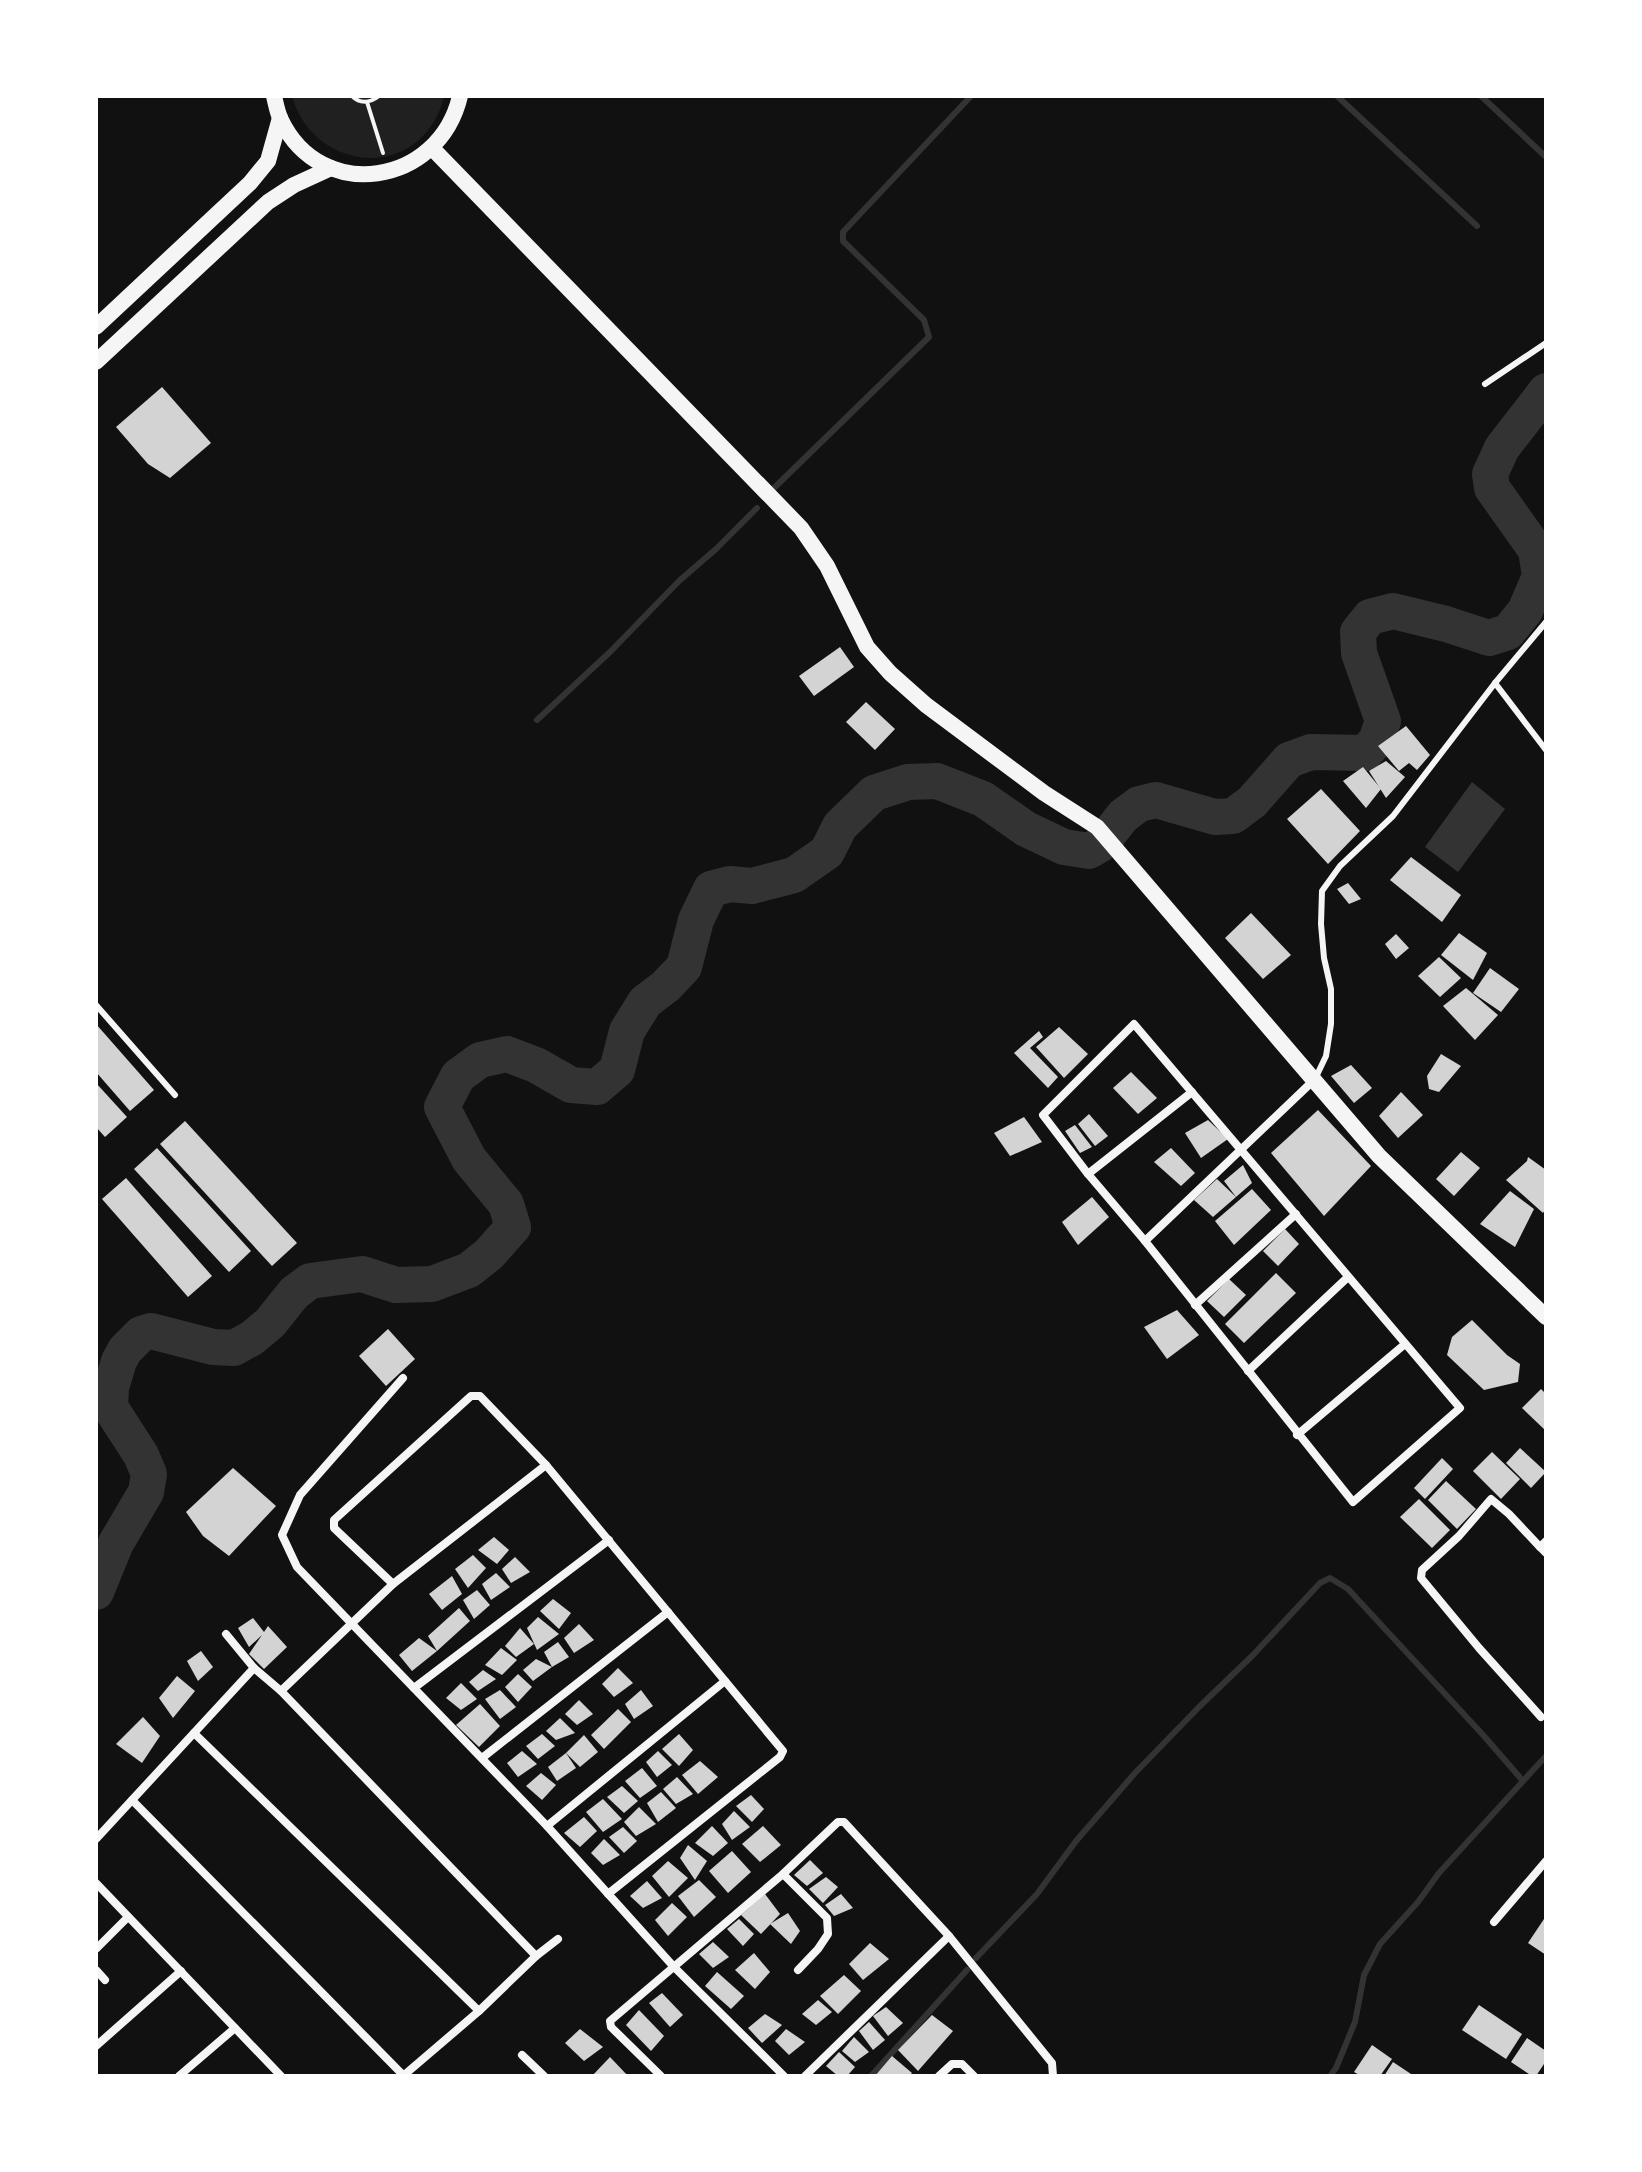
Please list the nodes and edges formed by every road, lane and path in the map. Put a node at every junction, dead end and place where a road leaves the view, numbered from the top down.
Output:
1 (274, 96) edge
2 (352, 96) edge
3 (379, 96) edge
4 (460, 96) edge
5 (367, 102) junction
6 (280, 118) junction
7 (432, 148) junction
8 (331, 168) junction
9 (389, 171) junction
10 (96, 327) edge
11 (1546, 343) edge
12 (96, 362) edge
13 (1485, 384) dead end
14 (1546, 622) edge
15 (1495, 683) junction
16 (1546, 750) edge
17 (96, 1005) edge
18 (1314, 1080) junction
19 (1192, 1092) junction
20 (175, 1095) dead end
21 (1241, 1150) junction
22 (1088, 1174) junction
23 (1296, 1214) junction
24 (1145, 1241) junction
25 (1348, 1277) junction
26 (1195, 1305) junction
27 (1543, 1314) edge
28 (1405, 1344) junction
29 (1248, 1371) junction
30 (403, 1378) dead end
31 (1297, 1435) junction
32 (546, 1465) junction
33 (609, 1540) junction
34 (1544, 1547) edge
35 (393, 1584) junction
36 (668, 1612) junction
37 (351, 1623) junction
38 (226, 1634) dead end
39 (254, 1668) junction
40 (725, 1681) junction
41 (414, 1688) junction
42 (281, 1691) junction
43 (1541, 1717) dead end
44 (194, 1733) junction
45 (482, 1758) junction
46 (132, 1800) junction
47 (547, 1826) junction
48 (96, 1839) edge
49 (1546, 1861) edge
50 (783, 1874) junction
51 (1536, 1874) junction
52 (1546, 1881) edge
53 (96, 1883) edge
54 (608, 1894) junction
55 (128, 1917) junction
56 (1494, 1922) dead end
57 (949, 1936) junction
58 (558, 1939) dead end
59 (96, 1949) edge
60 (536, 1956) junction
61 (674, 1967) junction
62 (96, 1970) edge
63 (798, 1970) dead end
64 (181, 1971) junction
65 (105, 1980) dead end
66 (479, 2011) junction
67 (235, 2028) junction
68 (96, 2046) edge
69 (522, 2055) dead end
70 (538, 2074) edge
71 (179, 2076) edge
72 (281, 2076) edge
73 (403, 2076) edge
74 (661, 2076) edge
75 (784, 2076) edge
76 (805, 2076) edge
77 (939, 2076) edge
78 (974, 2076) edge
79 (1053, 2076) edge

1 - 6 main road
2 - 5 path
3 - 5 path
4 - 7 main road
5 - 9 path
6 - 8 main road
6 - 10 main road
7 - 9 main road
7 - 18 main road
8 - 9 main road
8 - 12 main road
11 - 13 lane
14 - 15 lane
15 - 16 lane
15 - 18 lane
17 - 20 lane
18 - 21 street
18 - 27 main road
19 - 21 street
19 - 22 street
19 - 22 street
21 - 23 street
21 - 24 street
22 - 24 street
23 - 25 street
23 - 26 street
24 - 26 street
25 - 28 street
25 - 29 street
26 - 29 street
28 - 31 street
28 - 31 street
29 - 31 street
30 - 37 street
32 - 33 street
32 - 35 street
32 - 35 street
33 - 36 street
33 - 41 street
34 - 43 street
35 - 37 street
36 - 40 street
36 - 45 street
37 - 41 street
37 - 42 street
38 - 39 street
39 - 42 street
39 - 44 street
40 - 47 street
40 - 54 street
41 - 45 street
42 - 60 street
44 - 46 street
44 - 66 street
45 - 47 street
46 - 48 street
46 - 73 street
47 - 54 street
49 - 51 street
50 - 57 street
50 - 61 street
50 - 63 street
51 - 52 street
51 - 56 street
53 - 55 street
54 - 61 street
55 - 59 street
55 - 64 street
57 - 76 street
57 - 79 street
58 - 60 street
60 - 66 street
61 - 74 street
61 - 75 street
62 - 65 street
64 - 67 street
64 - 68 street
66 - 73 street
67 - 71 street
67 - 72 street
69 - 70 street
77 - 78 street

